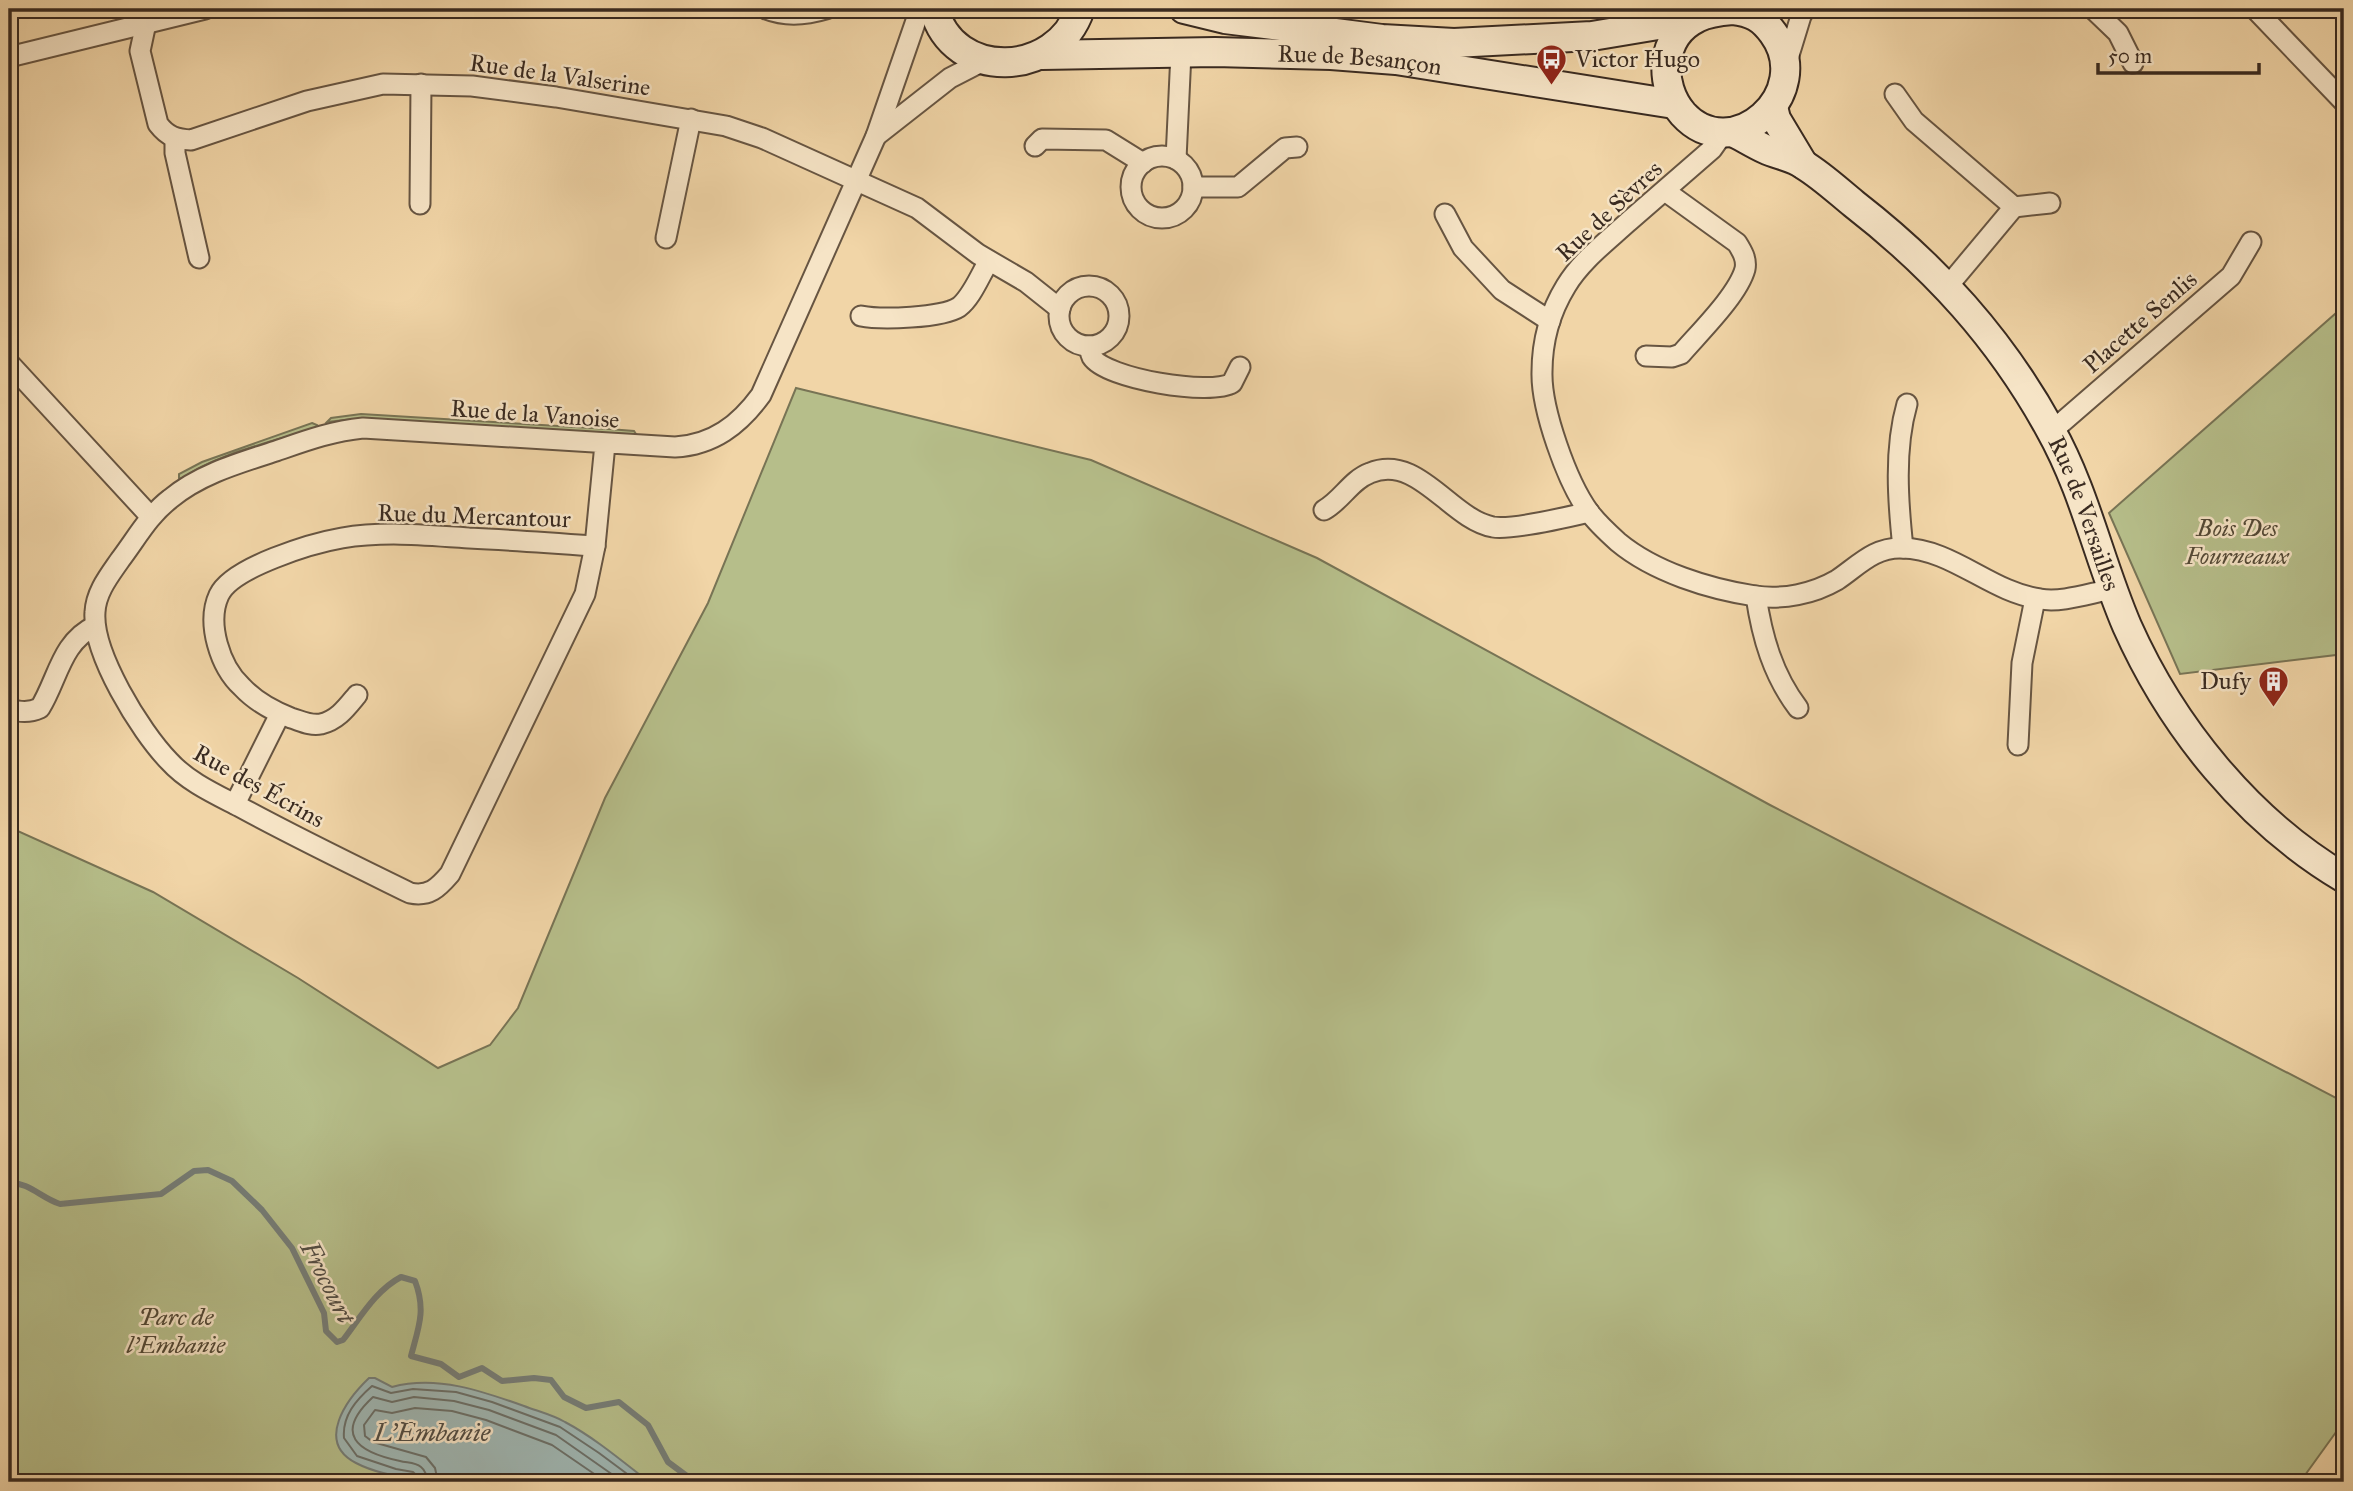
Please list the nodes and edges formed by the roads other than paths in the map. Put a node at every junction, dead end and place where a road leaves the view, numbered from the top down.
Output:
1 (205, 9) edge
2 (766, 9) edge
3 (826, 9) edge
4 (920, 9) edge
5 (933, 9) edge
6 (1080, 9) edge
7 (1184, 9) edge
8 (1805, 9) edge
9 (2093, 9) edge
10 (2255, 9) edge
11 (1751, 10) edge
12 (146, 16) edge
13 (1694, 19) junction
14 (1181, 52) junction
15 (1042, 55) junction
16 (9, 57) edge
17 (985, 61) junction
18 (2133, 63) dead end
19 (1786, 65) junction
20 (421, 83) junction
21 (1895, 94) dead end
22 (2344, 102) edge
23 (1674, 104) junction
24 (1773, 107) junction
25 (691, 119) junction
26 (1728, 132) junction
27 (876, 136) junction
28 (175, 139) junction
29 (1035, 146) dead end
30 (1297, 147) dead end
31 (1176, 159) junction
32 (1143, 163) junction
33 (1803, 164) junction
34 (856, 180) junction
35 (1193, 187) junction
36 (1665, 191) junction
37 (2050, 203) dead end
38 (420, 204) dead end
39 (2014, 207) junction
40 (1445, 214) dead end
41 (666, 238) dead end
42 (2251, 242) dead end
43 (199, 258) dead end
44 (989, 261) junction
45 (1948, 286) junction
46 (1059, 309) junction
47 (861, 316) dead end
48 (1550, 321) junction
49 (1089, 346) junction
50 (1646, 356) dead end
51 (9, 363) edge
52 (1240, 367) dead end
53 (1907, 404) dead end
54 (2052, 431) junction
55 (605, 444) junction
56 (1324, 510) dead end
57 (1589, 512) junction
58 (151, 517) junction
59 (595, 546) junction
60 (1903, 548) junction
61 (2113, 589) junction
62 (1756, 596) junction
63 (2035, 599) junction
64 (95, 625) junction
65 (357, 695) dead end
66 (1798, 708) dead end
67 (9, 709) edge
68 (280, 714) junction
69 (2018, 745) dead end
70 (235, 804) junction
71 (2344, 878) edge
72 (429, 893) joint

1 - 12 street
2 - 3 street
4 - 27 street, Rue de la Vanoise
5 - 17 street
6 - 15 street
7 - 13 street, Rue de Besançon
8 - 19 street
9 - 18 street
10 - 22 street
11 - 13 street
11 - 19 street
12 - 16 street
12 - 28 street
13 - 23 street
14 - 15 street, Rue de Besançon
14 - 23 street, Rue de Besançon
14 - 31 street
15 - 17 street, Rue de Besançon
17 - 27 street, Rue de la Vanoise
19 - 24 street
20 - 25 street, Rue de la Valserine
20 - 28 street, Rue de la Valserine
20 - 38 street
21 - 39 street
23 - 26 street
24 - 26 street
24 - 33 street, Rue de Versailles
25 - 34 street, Rue de la Valserine
25 - 41 street
26 - 33 street, Rue de Versailles
26 - 36 street, Rue de Sèvres
27 - 34 street, Rue de la Vanoise
28 - 43 street
29 - 32 street
30 - 35 street
31 - 32 street
31 - 35 street
32 - 35 street
33 - 45 street, Rue de Versailles
34 - 44 street, Rue de la Valserine
34 - 55 street, Rue de la Vanoise
36 - 48 street, Rue de Sèvres
36 - 50 street
37 - 39 street
39 - 45 street
40 - 48 street
42 - 54 street, Placette Senlis
44 - 46 street, Rue de la Valserine
44 - 47 street
45 - 54 street, Rue de Versailles
46 - 49 street
46 - 49 street
48 - 57 street, Rue de Sèvres
49 - 52 street
51 - 58 street
53 - 60 street
54 - 61 street, Rue de Versailles
55 - 58 street, Rue de la Vanoise
55 - 59 street, Rue du Mercantour
56 - 57 street
57 - 62 street, Rue de Sèvres
58 - 64 street, Rue de la Vanoise
59 - 68 street, Rue du Mercantour
59 - 72 street, Rue du Mercantour
60 - 62 street, Rue de Sèvres
60 - 63 street, Rue de Sèvres
61 - 63 street, Rue de Sèvres
61 - 71 street, Rue de Versailles
62 - 66 street
63 - 69 street
64 - 67 street
64 - 70 street, Rue des Écrins
65 - 68 street, Rue du Mercantour
68 - 70 street
70 - 72 street, Rue des Écrins

